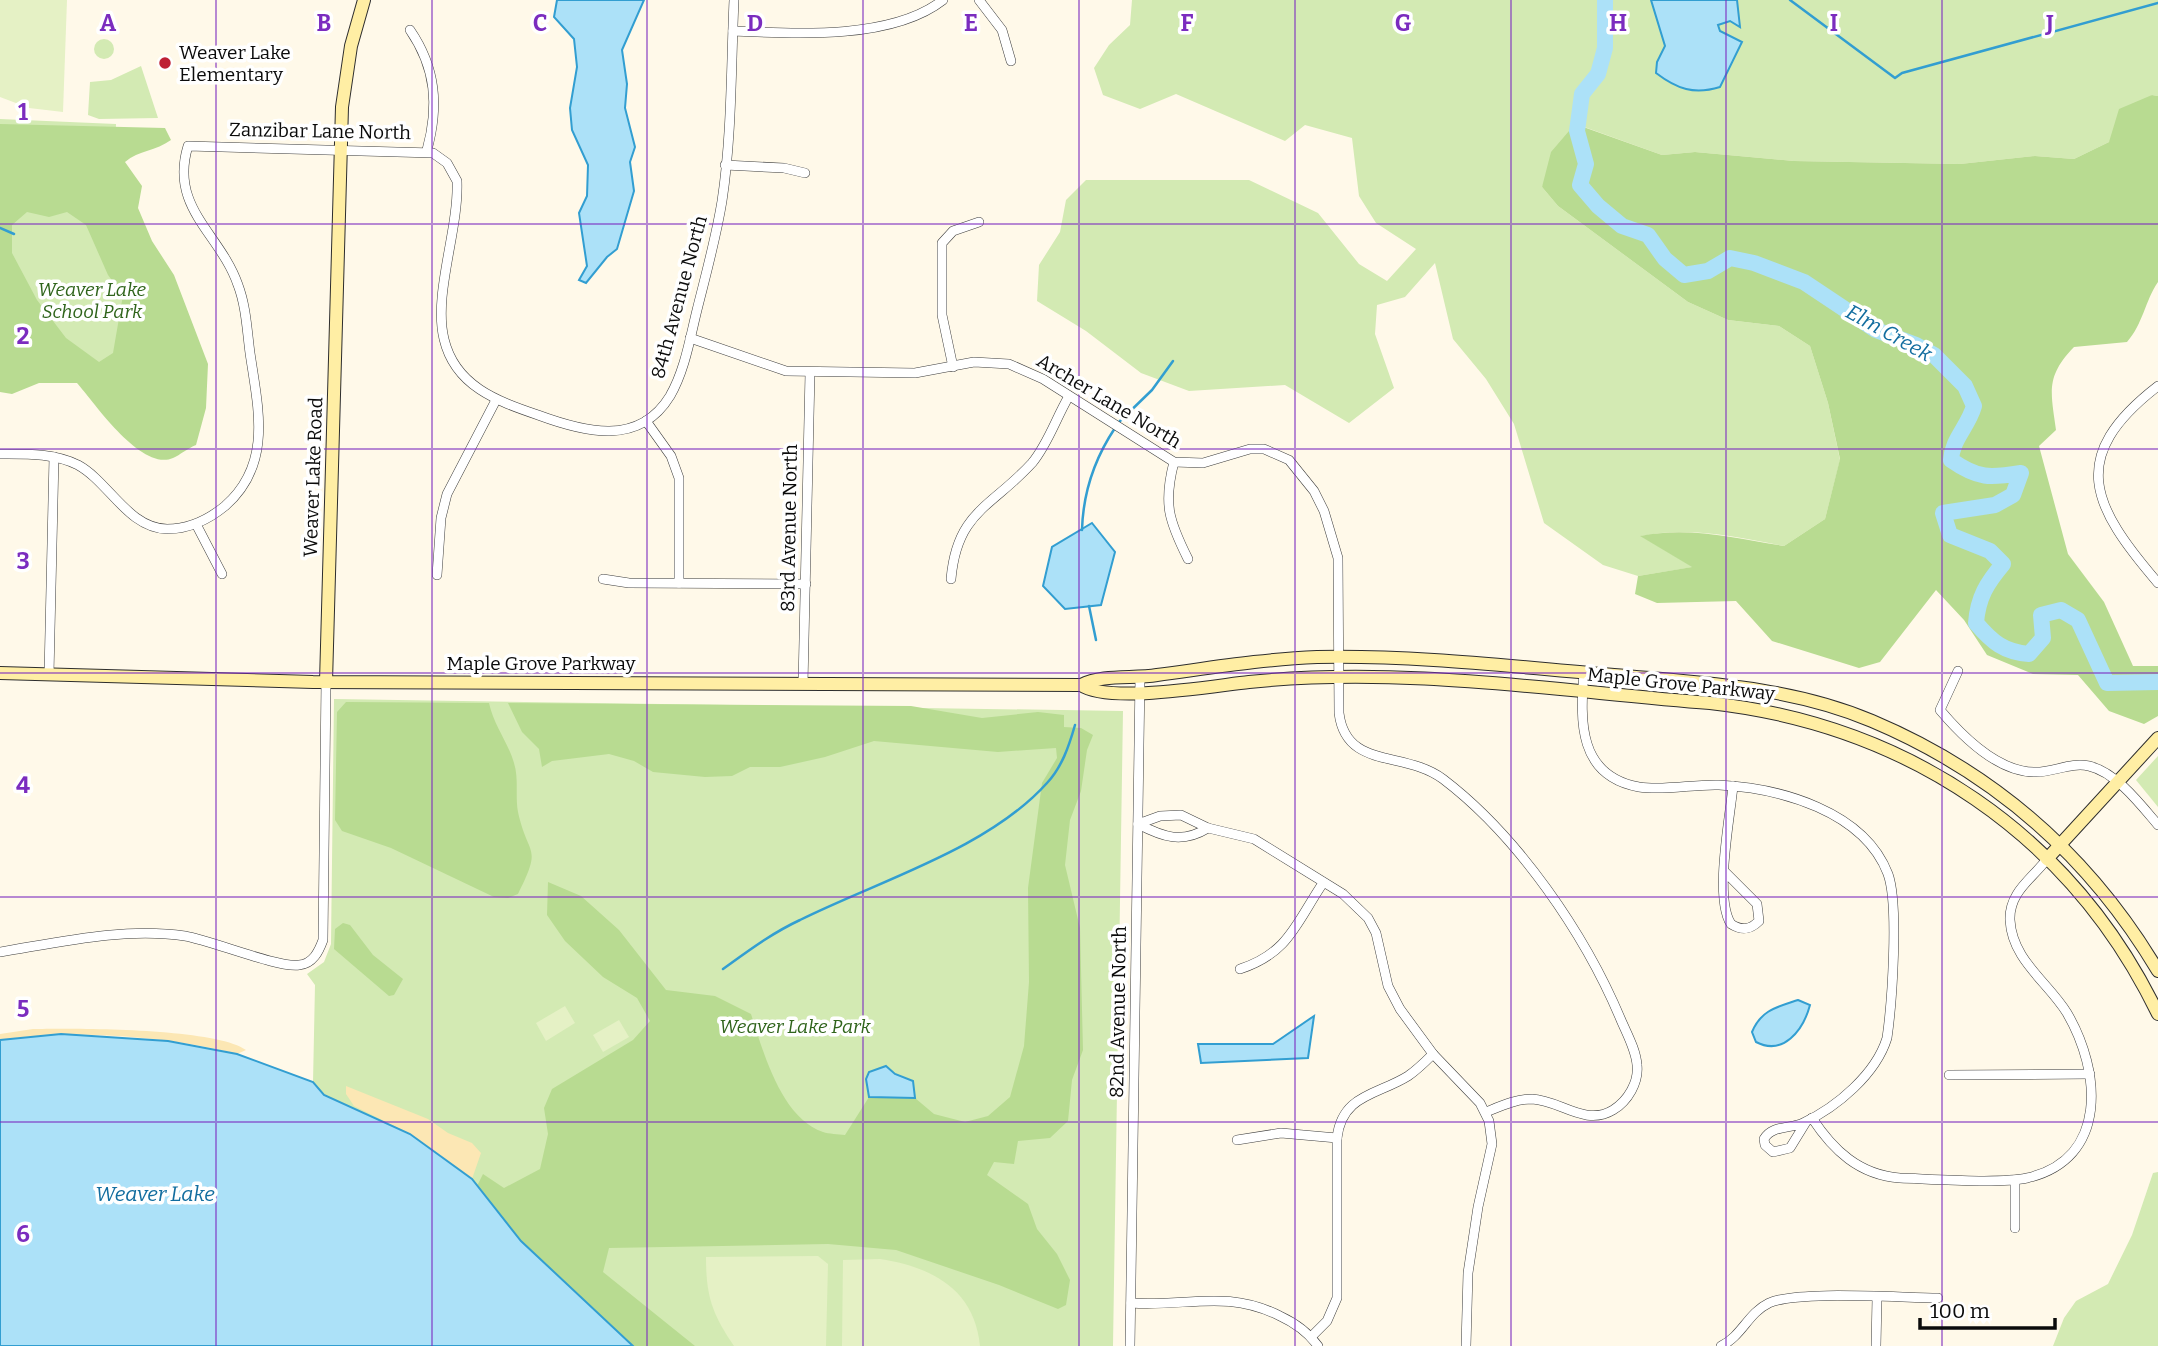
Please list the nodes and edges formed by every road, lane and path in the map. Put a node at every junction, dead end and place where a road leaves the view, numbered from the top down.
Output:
1 (364, 0) edge
2 (734, 0) edge
3 (943, 0) edge
4 (979, 0) edge
5 (410, 30) dead end
6 (733, 31) junction
7 (1011, 61) dead end
8 (427, 150) junction
9 (340, 151) junction
10 (726, 165) junction
11 (805, 173) dead end
12 (978, 222) dead end
13 (690, 338) junction
14 (953, 367) junction
15 (810, 373) junction
16 (2158, 386) edge
17 (1069, 396) junction
18 (496, 400) junction
19 (646, 421) junction
20 (0, 454) edge
21 (54, 457) junction
22 (1174, 462) junction
23 (196, 524) junction
24 (1188, 559) dead end
25 (222, 574) dead end
26 (437, 575) dead end
27 (603, 579) dead end
28 (951, 579) dead end
29 (679, 583) junction
30 (806, 583) junction
31 (2158, 583) edge
32 (1339, 657) junction
33 (1958, 671) dead end
34 (0, 673) edge
35 (1584, 673) junction
36 (49, 674) junction
37 (1339, 675) junction
38 (1140, 677) junction
39 (326, 682) junction
40 (803, 684) junction
41 (1082, 685) junction
42 (1140, 692) junction
43 (1582, 692) junction
44 (2158, 738) edge
45 (2116, 782) junction
46 (1733, 786) junction
47 (1138, 824) junction
48 (2158, 825) edge
49 (1208, 828) junction
50 (2060, 845) junction
51 (2048, 859) junction
52 (1725, 872) junction
53 (1323, 883) junction
54 (0, 952) edge
55 (1240, 969) dead end
56 (2158, 971) edge
57 (2158, 1014) edge
58 (1433, 1054) junction
59 (2090, 1074) junction
60 (1949, 1075) dead end
61 (1486, 1112) junction
62 (1809, 1120) junction
63 (1338, 1138) junction
64 (1237, 1140) dead end
65 (2015, 1180) junction
66 (2015, 1228) dead end
67 (1877, 1298) junction
68 (1938, 1298) dead end
69 (1131, 1303) junction
70 (1311, 1337) junction
71 (1130, 1346) edge
72 (1318, 1346) edge
73 (1466, 1346) edge
74 (1721, 1346) edge
75 (1876, 1346) edge

1 - 9 main road, Weaver Lake Road
2 - 6 street, 84th Avenue North
3 - 6 street
4 - 7 street
5 - 8 street
6 - 10 street, 84th Avenue North
8 - 9 street, Zanzibar Lane North
8 - 18 street, Zanzibar Lane North
9 - 23 street, Zanzibar Lane North
9 - 39 main road, Weaver Lake Road
10 - 11 street
10 - 13 street, 84th Avenue North
12 - 14 street
13 - 15 street, Archer Lane North
13 - 19 street, 84th Avenue North
14 - 15 street, Archer Lane North
14 - 17 street, Archer Lane North
15 - 30 street, 83rd Avenue North
16 - 31 street
17 - 22 street, Archer Lane North
17 - 28 street
18 - 19 street, Zanzibar Lane North
18 - 26 street
19 - 29 street
20 - 21 street
21 - 23 street
21 - 36 street
22 - 24 street
22 - 32 street, Archer Lane North
23 - 25 street
27 - 29 street
29 - 30 street
30 - 40 street, 83rd Avenue North
32 - 35 main road, Maple Grove Parkway
32 - 37 street
32 - 38 main road, Maple Grove Parkway
33 - 45 street
34 - 36 main road, Maple Grove Parkway
35 - 43 street
35 - 50 main road, Maple Grove Parkway
36 - 39 main road, Maple Grove Parkway
37 - 42 main road, Maple Grove Parkway
37 - 43 main road, Maple Grove Parkway
37 - 61 street
38 - 41 main road, Maple Grove Parkway
38 - 42 street, 82nd Avenue North
39 - 40 main road, Maple Grove Parkway
39 - 54 street, Weaver Lake Road
40 - 41 main road, Maple Grove Parkway
41 - 42 main road, Maple Grove Parkway
42 - 47 street, 82nd Avenue North
43 - 46 street
43 - 51 main road, Maple Grove Parkway
44 - 45 main road
45 - 48 street
45 - 50 main road
46 - 52 street
46 - 62 street
47 - 49 street
47 - 49 street
47 - 69 street, 82nd Avenue North
49 - 53 street
50 - 51 main road
50 - 56 main road, Maple Grove Parkway
51 - 57 main road, Maple Grove Parkway
51 - 59 street
52 - 52 street
53 - 55 street
53 - 58 street
58 - 61 street
58 - 63 street
59 - 60 street
59 - 65 street
61 - 73 street
62 - 62 street
62 - 65 street
63 - 64 street
63 - 70 street
65 - 66 street
67 - 68 street
67 - 74 street
67 - 75 street
69 - 70 street
69 - 71 street, 82nd Avenue North
70 - 72 street

